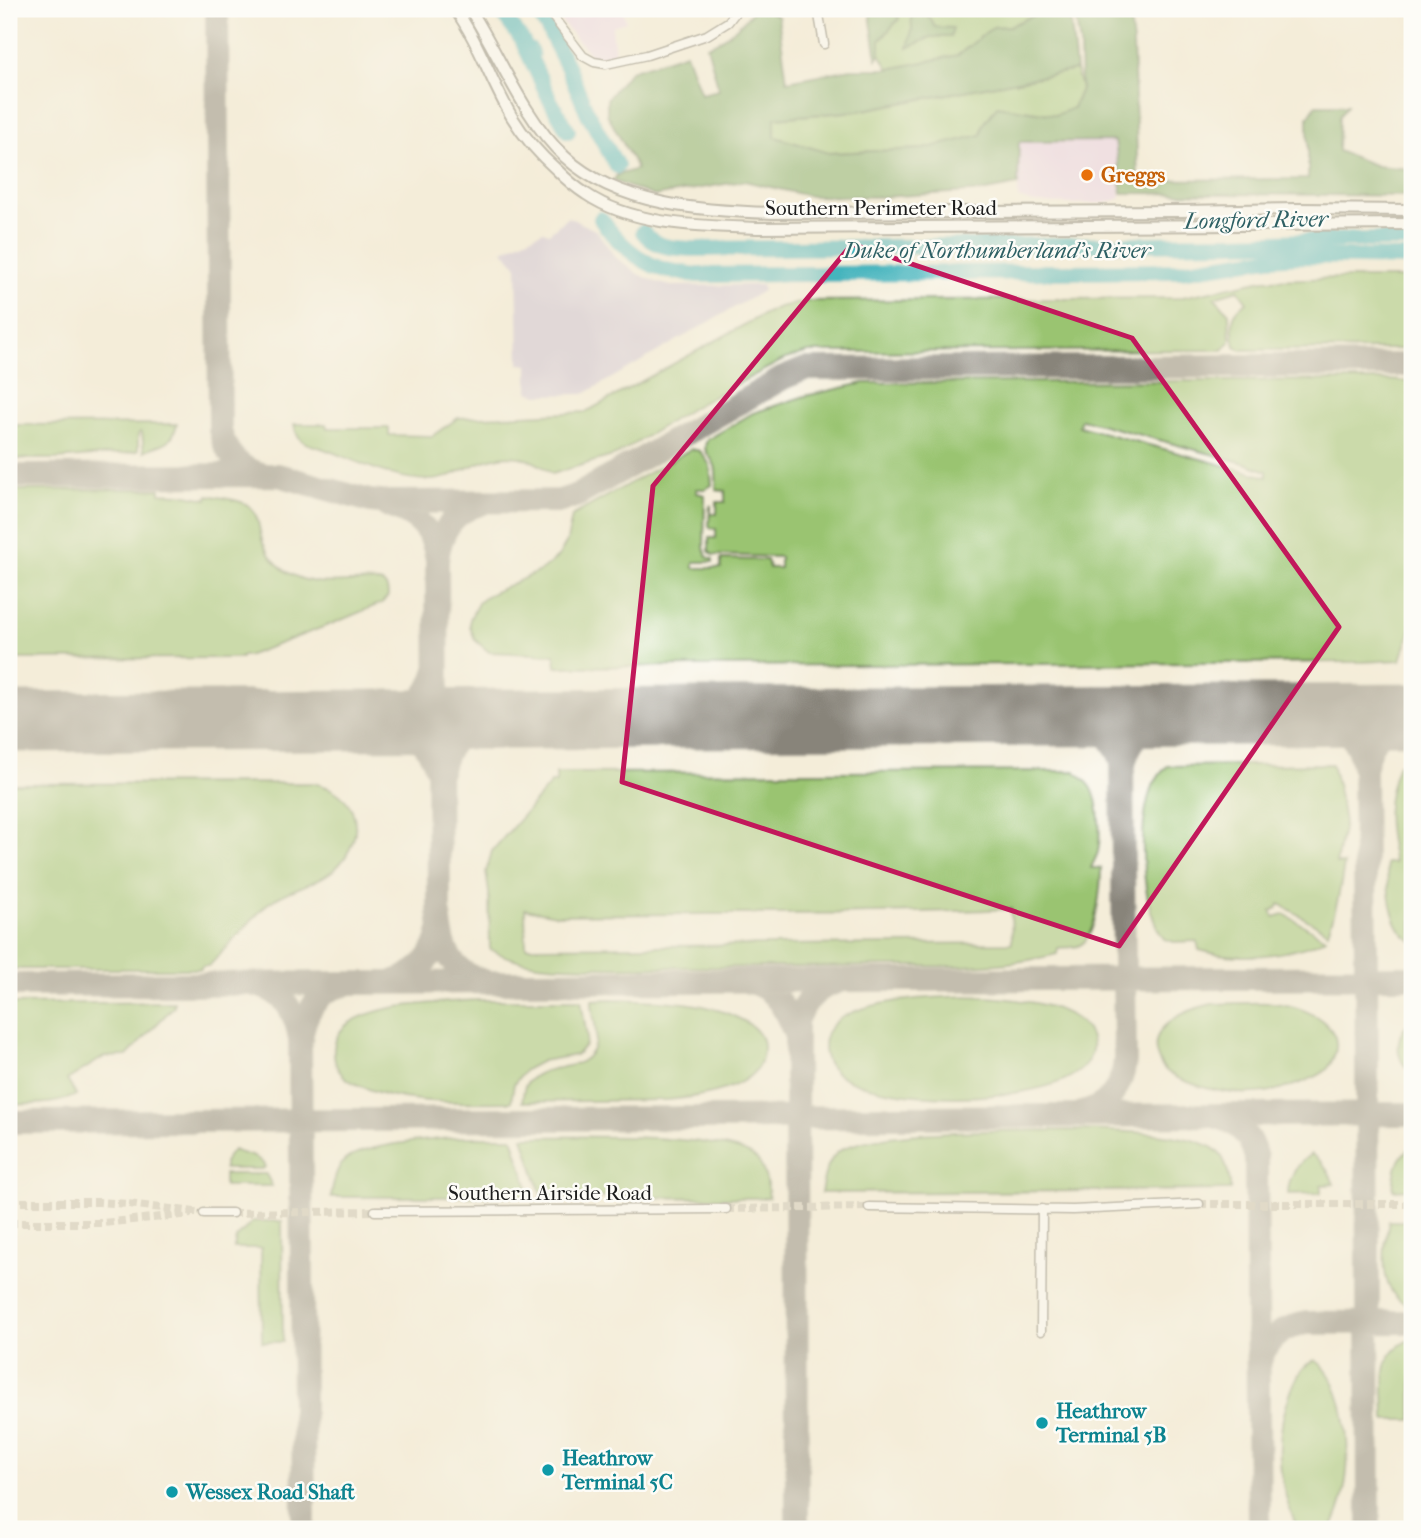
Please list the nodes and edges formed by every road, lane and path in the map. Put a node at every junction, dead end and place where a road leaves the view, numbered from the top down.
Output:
1 (455, 9) edge
2 (470, 9) edge
3 (547, 9) edge
4 (737, 9) edge
5 (818, 9) edge
6 (824, 44) dead end
7 (1412, 210) edge
8 (1412, 224) edge
9 (1199, 1205) tunnel mouth
10 (869, 1207) tunnel mouth
11 (726, 1209) tunnel mouth
12 (1042, 1209) junction
13 (375, 1212) tunnel mouth
14 (204, 1213) tunnel mouth
15 (232, 1213) tunnel mouth
16 (1041, 1331) dead end

1 - 8 street, Southern Perimeter Road
2 - 7 street, Southern Perimeter Road
3 - 4 street
5 - 6 street
9 - 12 street
10 - 12 street
11 - 13 street, Southern Airside Road
12 - 16 street
14 - 15 street

